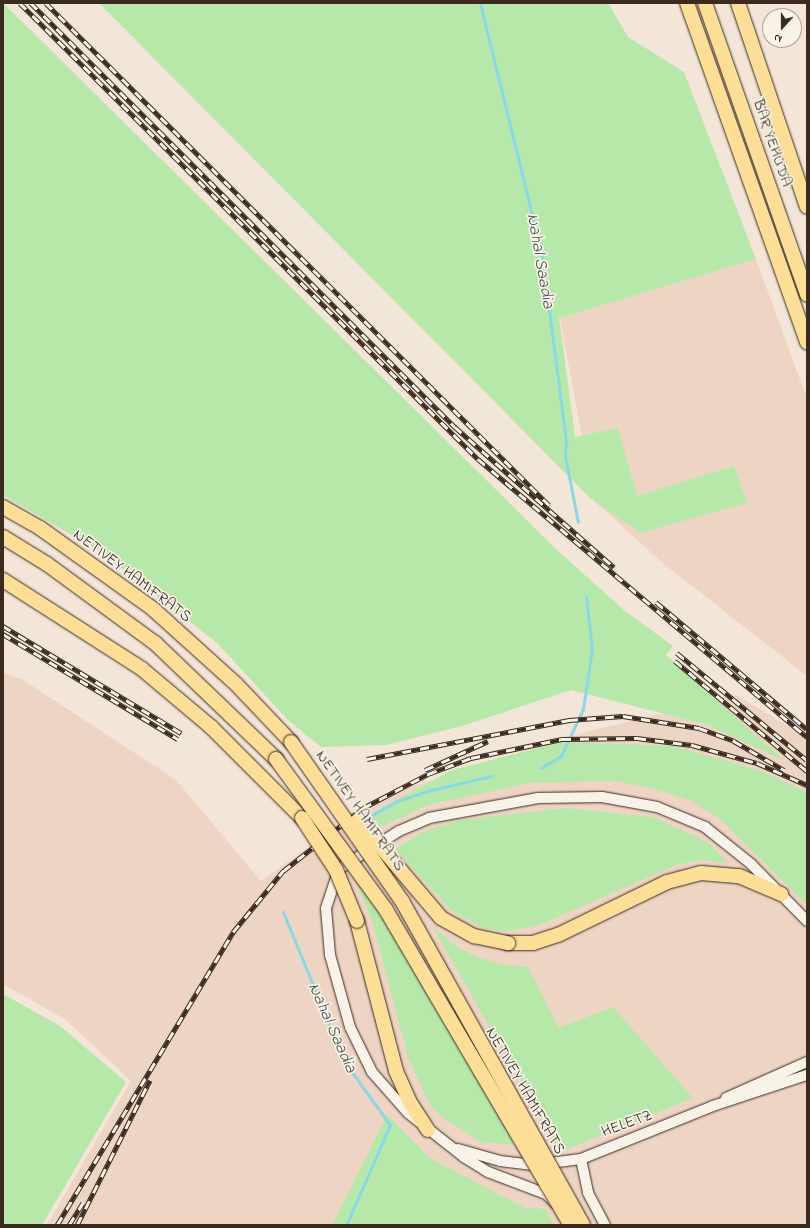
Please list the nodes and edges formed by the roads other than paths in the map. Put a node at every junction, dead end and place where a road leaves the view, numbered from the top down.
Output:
1 (687, 3) edge
2 (705, 3) edge
3 (738, 3) edge
4 (758, 60) junction
5 (807, 185) edge
6 (807, 207) edge
7 (807, 295) edge
8 (807, 342) edge
9 (3, 507) edge
10 (3, 537) edge
11 (3, 580) edge
12 (291, 742) junction
13 (781, 894) junction
14 (807, 921) edge
15 (807, 1062) edge
16 (807, 1075) edge
17 (713, 1106) junction
18 (428, 1130) junction
19 (452, 1148) junction
20 (580, 1159) junction
21 (570, 1225) edge
22 (583, 1225) edge
23 (605, 1225) edge

1 - 8 highway
2 - 7 highway, BAR YEHUDA
3 - 4 highway, BAR YEHUDA
4 - 5 highway
4 - 6 highway, BAR YEHUDA
9 - 12 highway, NETIVEY HAMIFRATS
10 - 21 highway, NETIVEY HAMIFRATS, bridge
11 - 18 highway, bridge
12 - 13 highway, bridge
12 - 22 highway, NETIVEY HAMIFRATS, bridge
13 - 14 street
13 - 18 street
15 - 17 street
16 - 17 street, HELETZ
17 - 20 street, HELETZ
18 - 19 street
19 - 20 street, HELETZ
19 - 21 street
20 - 23 street

